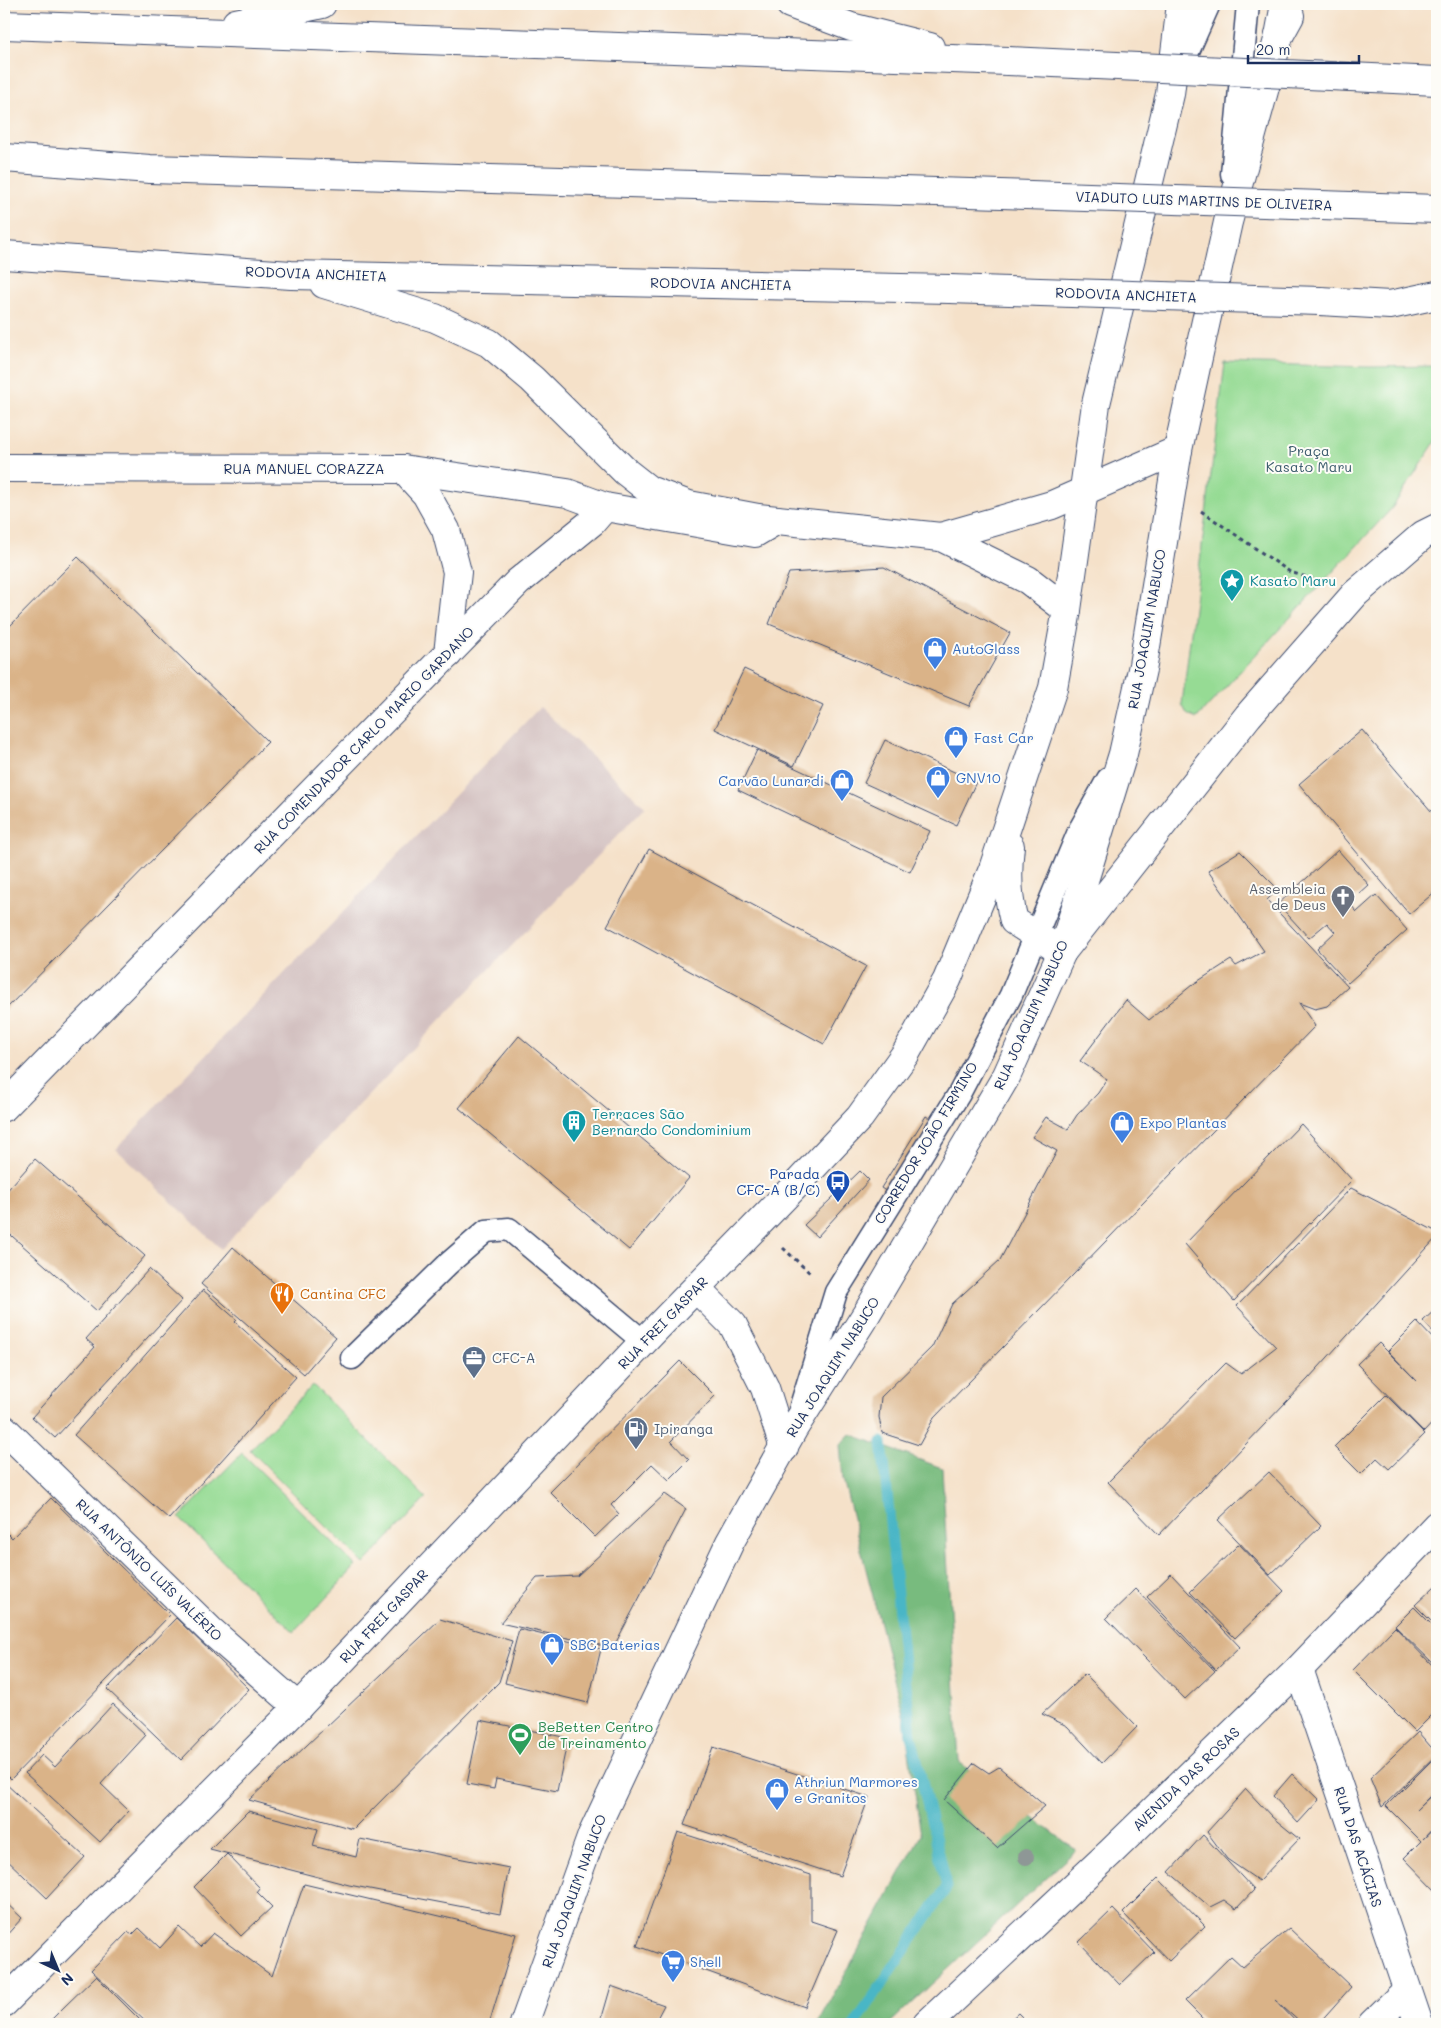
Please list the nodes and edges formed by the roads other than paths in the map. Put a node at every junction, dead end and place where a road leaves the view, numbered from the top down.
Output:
1 (322, 4) edge
2 (790, 4) edge
3 (1181, 4) edge
4 (1209, 4) edge
5 (1248, 4) edge
6 (1285, 4) edge
7 (1297, 4) edge
8 (4, 25) edge
9 (201, 32) junction
10 (1279, 36) junction
11 (979, 60) junction
12 (1437, 81) edge
13 (1170, 94) junction
14 (4, 158) edge
15 (1437, 209) edge
16 (1228, 222) junction
17 (4, 255) edge
18 (292, 275) junction
19 (1437, 295) edge
20 (1390, 305) junction
21 (1437, 310) edge
22 (1178, 450) junction
23 (4, 468) edge
24 (403, 469) junction
25 (1084, 492) junction
26 (604, 507) junction
27 (777, 520) junction
28 (1437, 528) edge
29 (941, 537) junction
30 (1067, 610) junction
31 (448, 654) junction
32 (1123, 754) junction
33 (1015, 800) junction
34 (1036, 935) junction
35 (1062, 952) junction
36 (4, 1107) edge
37 (697, 1289) junction
38 (644, 1342) junction
39 (352, 1358) dead end
40 (4, 1429) edge
41 (789, 1438) junction
42 (1437, 1525) edge
43 (1299, 1669) junction
44 (298, 1707) junction
45 (1406, 1991) junction
46 (4, 2003) edge
47 (524, 2024) edge
48 (927, 2024) edge
49 (1372, 2024) edge
50 (1419, 2024) edge

1 - 9 main road
2 - 11 main road
3 - 13 main road
4 - 13 lane
5 - 16 lane
6 - 10 main road
7 - 10 main road
8 - 9 main road
9 - 11 main road
10 - 16 main road, RUA JOAQUIM NABUCO
11 - 12 main road, bridge
13 - 25 main road
14 - 15 main road, VIADUTO LUIS MARTINS DE OLIVEIRA, bridge
16 - 22 main road, RUA JOAQUIM NABUCO
17 - 18 main road, RODOVIA ANCHIETA
18 - 20 main road, RODOVIA ANCHIETA, bridge
18 - 27 main road
19 - 20 main road, RODOVIA ANCHIETA
20 - 21 main road
22 - 25 main road
22 - 32 main road, RUA JOAQUIM NABUCO
23 - 24 main road, RUA MANUEL CORAZZA
24 - 26 main road
24 - 31 main road, RUA MANUEL CORAZZA
25 - 29 main road
25 - 30 main road
26 - 27 main road
26 - 31 main road, RUA COMENDADOR CARLO MARIO GARDANO
27 - 29 main road
28 - 35 main road
29 - 30 main road
30 - 33 main road
31 - 36 main road, RUA COMENDADOR CARLO MARIO GARDANO
32 - 34 lane, CORREDOR JOÃO FIRMINO
32 - 35 main road, RUA JOAQUIM NABUCO
33 - 34 main road
33 - 37 main road, RUA FREI GASPAR
34 - 35 main road
34 - 41 lane, CORREDOR JOÃO FIRMINO
35 - 41 main road, RUA JOAQUIM NABUCO
37 - 38 main road, RUA FREI GASPAR
37 - 41 main road
38 - 39 lane
38 - 44 main road, RUA FREI GASPAR
40 - 44 main road, RUA ANTÔNIO LUÍS VALÉRIO
41 - 47 main road, RUA JOAQUIM NABUCO
42 - 43 main road, AVENIDA DAS ROSAS
43 - 45 main road, RUA DAS ACÁCIAS
43 - 48 main road, AVENIDA DAS ROSAS
44 - 46 main road, RUA FREI GASPAR
45 - 49 main road
45 - 50 main road, RUA DAS ACÁCIAS

